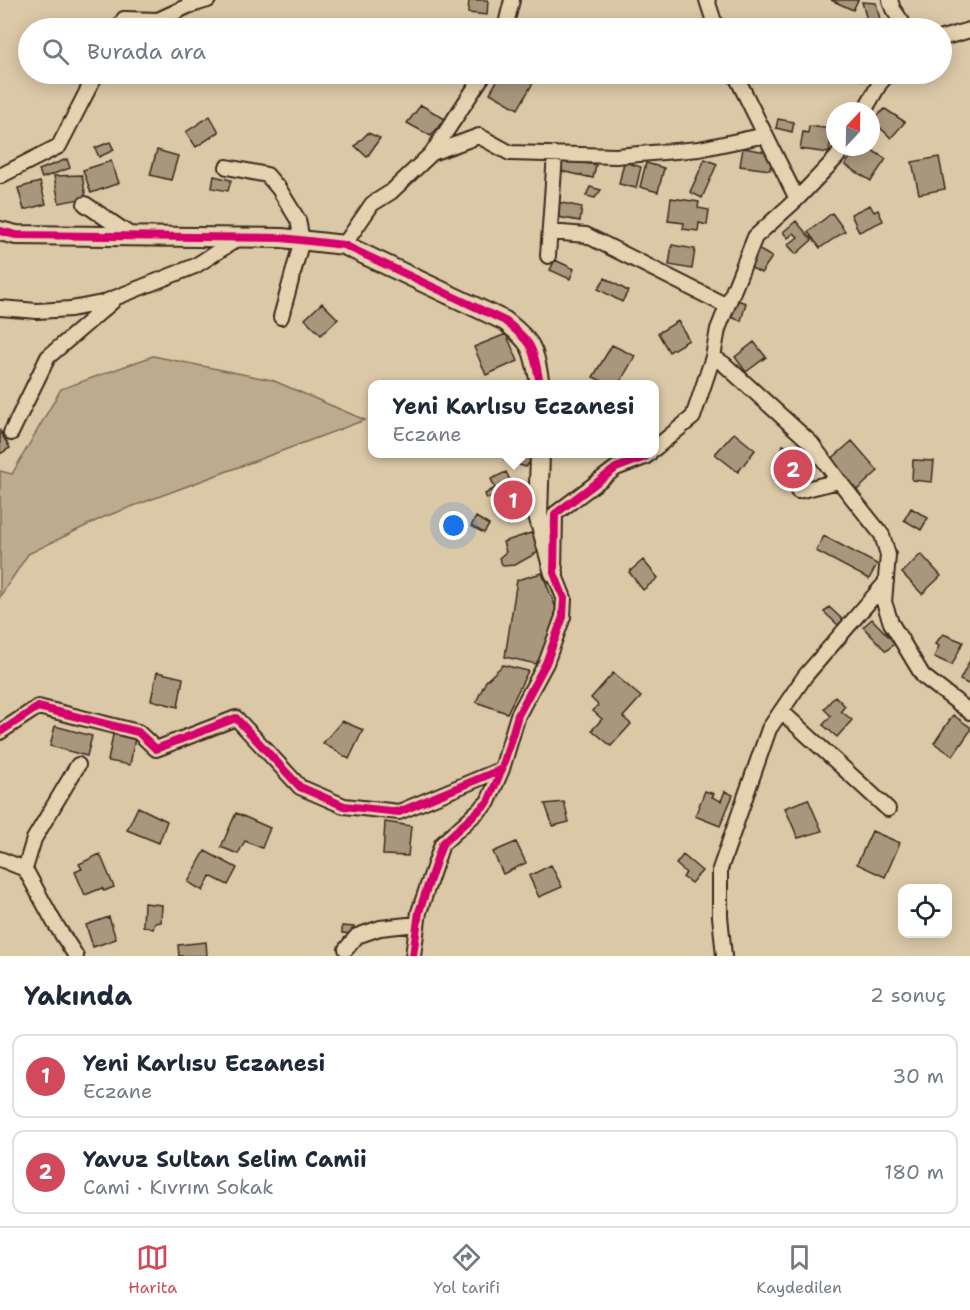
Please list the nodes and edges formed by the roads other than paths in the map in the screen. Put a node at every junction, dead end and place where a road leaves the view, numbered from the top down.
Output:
1 (208, 0) edge
2 (512, 0) edge
3 (707, 0) edge
4 (890, 0) edge
5 (187, 3) edge
6 (161, 18) edge
7 (508, 18) edge
8 (713, 18) edge
9 (899, 18) edge
10 (970, 30) edge
11 (952, 35) edge
12 (91, 84) edge
13 (477, 84) edge
14 (740, 84) edge
15 (882, 84) edge
16 (870, 102) edge
17 (765, 135) junction
18 (432, 153) junction
19 (555, 154) junction
20 (838, 156) edge
21 (227, 167) dead end
22 (0, 176) edge
23 (797, 199) junction
24 (85, 204) dead end
25 (0, 231) edge
26 (550, 232) junction
27 (132, 236) junction
28 (239, 238) junction
29 (302, 240) junction
30 (344, 245) junction
31 (548, 256) dead end
32 (121, 295) junction
33 (728, 306) junction
34 (0, 308) edge
35 (281, 317) dead end
36 (713, 357) junction
37 (539, 380) edge
38 (11, 433) dead end
39 (659, 445) edge
40 (540, 458) edge
41 (642, 458) edge
42 (839, 481) junction
43 (798, 491) dead end
44 (554, 573) junction
45 (886, 582) junction
46 (782, 712) junction
47 (970, 712) edge
48 (0, 732) edge
49 (78, 765) dead end
50 (501, 769) junction
51 (888, 809) dead end
52 (0, 860) edge
53 (25, 869) junction
54 (417, 924) junction
55 (346, 949) dead end
56 (76, 956) edge
57 (413, 956) edge
58 (724, 956) edge

1 - 5 street
2 - 7 street
3 - 8 street
4 - 9 street
5 - 6 street
10 - 11 street
12 - 22 street
13 - 18 street
14 - 17 street
15 - 16 street
17 - 19 street
17 - 23 street
18 - 19 street
18 - 30 street
19 - 26 street
20 - 23 street
21 - 29 street
23 - 33 street
24 - 27 street
25 - 27 street
26 - 31 street
26 - 33 street
27 - 28 street
28 - 29 street
28 - 32 street
29 - 30 street
29 - 35 street
30 - 37 street
32 - 34 street
32 - 38 street
33 - 36 street
36 - 39 street
36 - 42 street
40 - 44 street
41 - 44 street
42 - 43 street
42 - 45 street
44 - 50 street
45 - 46 street
45 - 47 street
46 - 51 street
46 - 58 street
48 - 50 street
49 - 53 street
50 - 54 street
52 - 53 street
53 - 56 street
54 - 55 street
54 - 57 street

